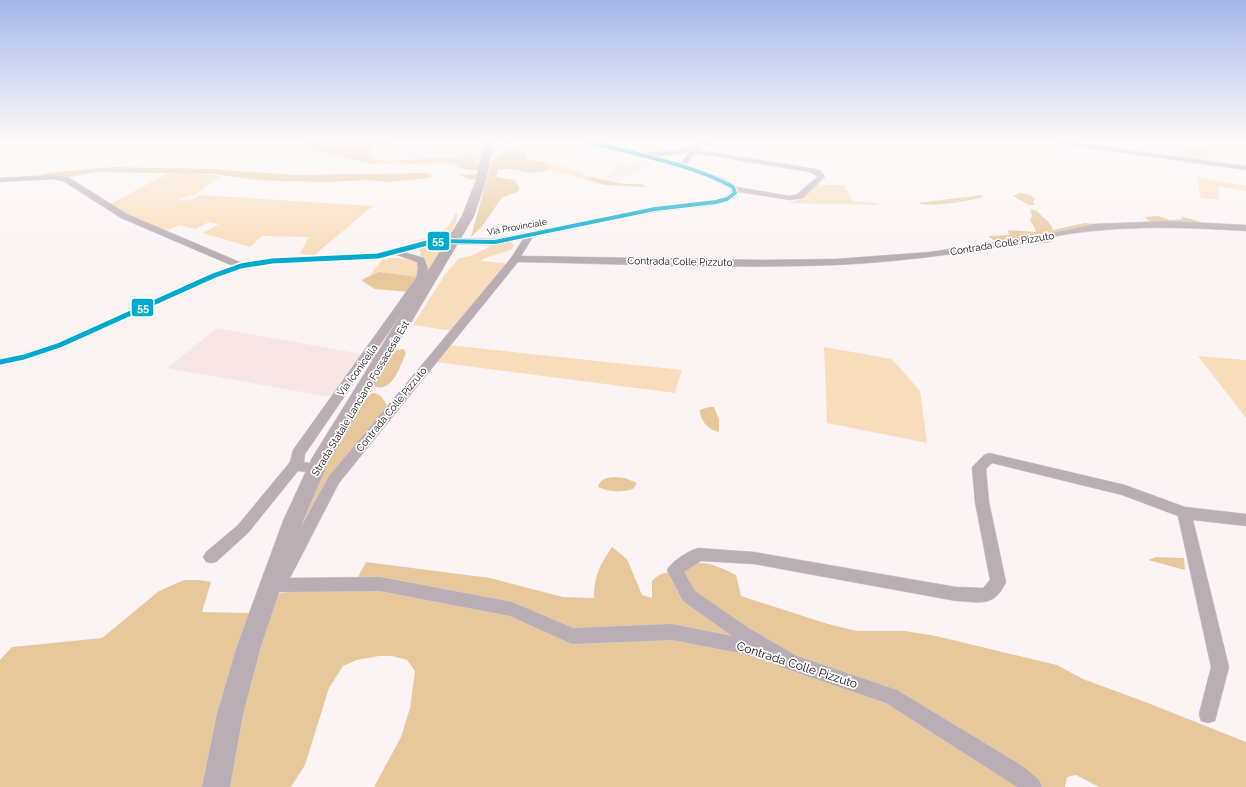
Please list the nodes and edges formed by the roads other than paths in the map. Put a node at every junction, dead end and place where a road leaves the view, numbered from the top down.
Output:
1 (23, 179) edge
2 (63, 179) edge
3 (481, 179) edge
4 (717, 179) edge
5 (819, 179) edge
6 (0, 180) edge
7 (734, 189) junction
8 (1246, 228) edge
9 (530, 235) junction
10 (452, 242) junction
11 (396, 252) junction
12 (515, 259) junction
13 (241, 266) junction
14 (0, 362) edge
15 (297, 462) junction
16 (316, 468) junction
17 (1184, 514) junction
18 (1246, 520) edge
19 (211, 557) dead end
20 (274, 585) junction
21 (791, 662) junction
22 (1208, 714) dead end
23 (216, 787) edge
24 (1032, 787) edge

1 - 6 street
2 - 13 street
3 - 10 main road, Strada Statale Lanciano Fossacesia Est
4 - 7 street
5 - 7 street
7 - 9 street, Via Provinciale
8 - 12 street, Contrada Colle Pizzuto
9 - 10 street, Via Provinciale
9 - 12 street
10 - 11 street, Via Provinciale
10 - 16 main road, Strada Statale Lanciano Fossacesia Est
11 - 13 street, Via Provinciale
11 - 15 street, Via Iconicella
12 - 20 street, Contrada Colle Pizzuto
13 - 14 street, Via Provinciale
15 - 16 street
15 - 19 street
16 - 20 main road, Strada Statale Lanciano Fossacesia Est
17 - 18 street
17 - 21 street
17 - 22 street
20 - 21 street, Contrada Colle Pizzuto
20 - 23 main road, Strada Statale Lanciano Fossacesia Est
21 - 24 street, Contrada Colle Pizzuto

